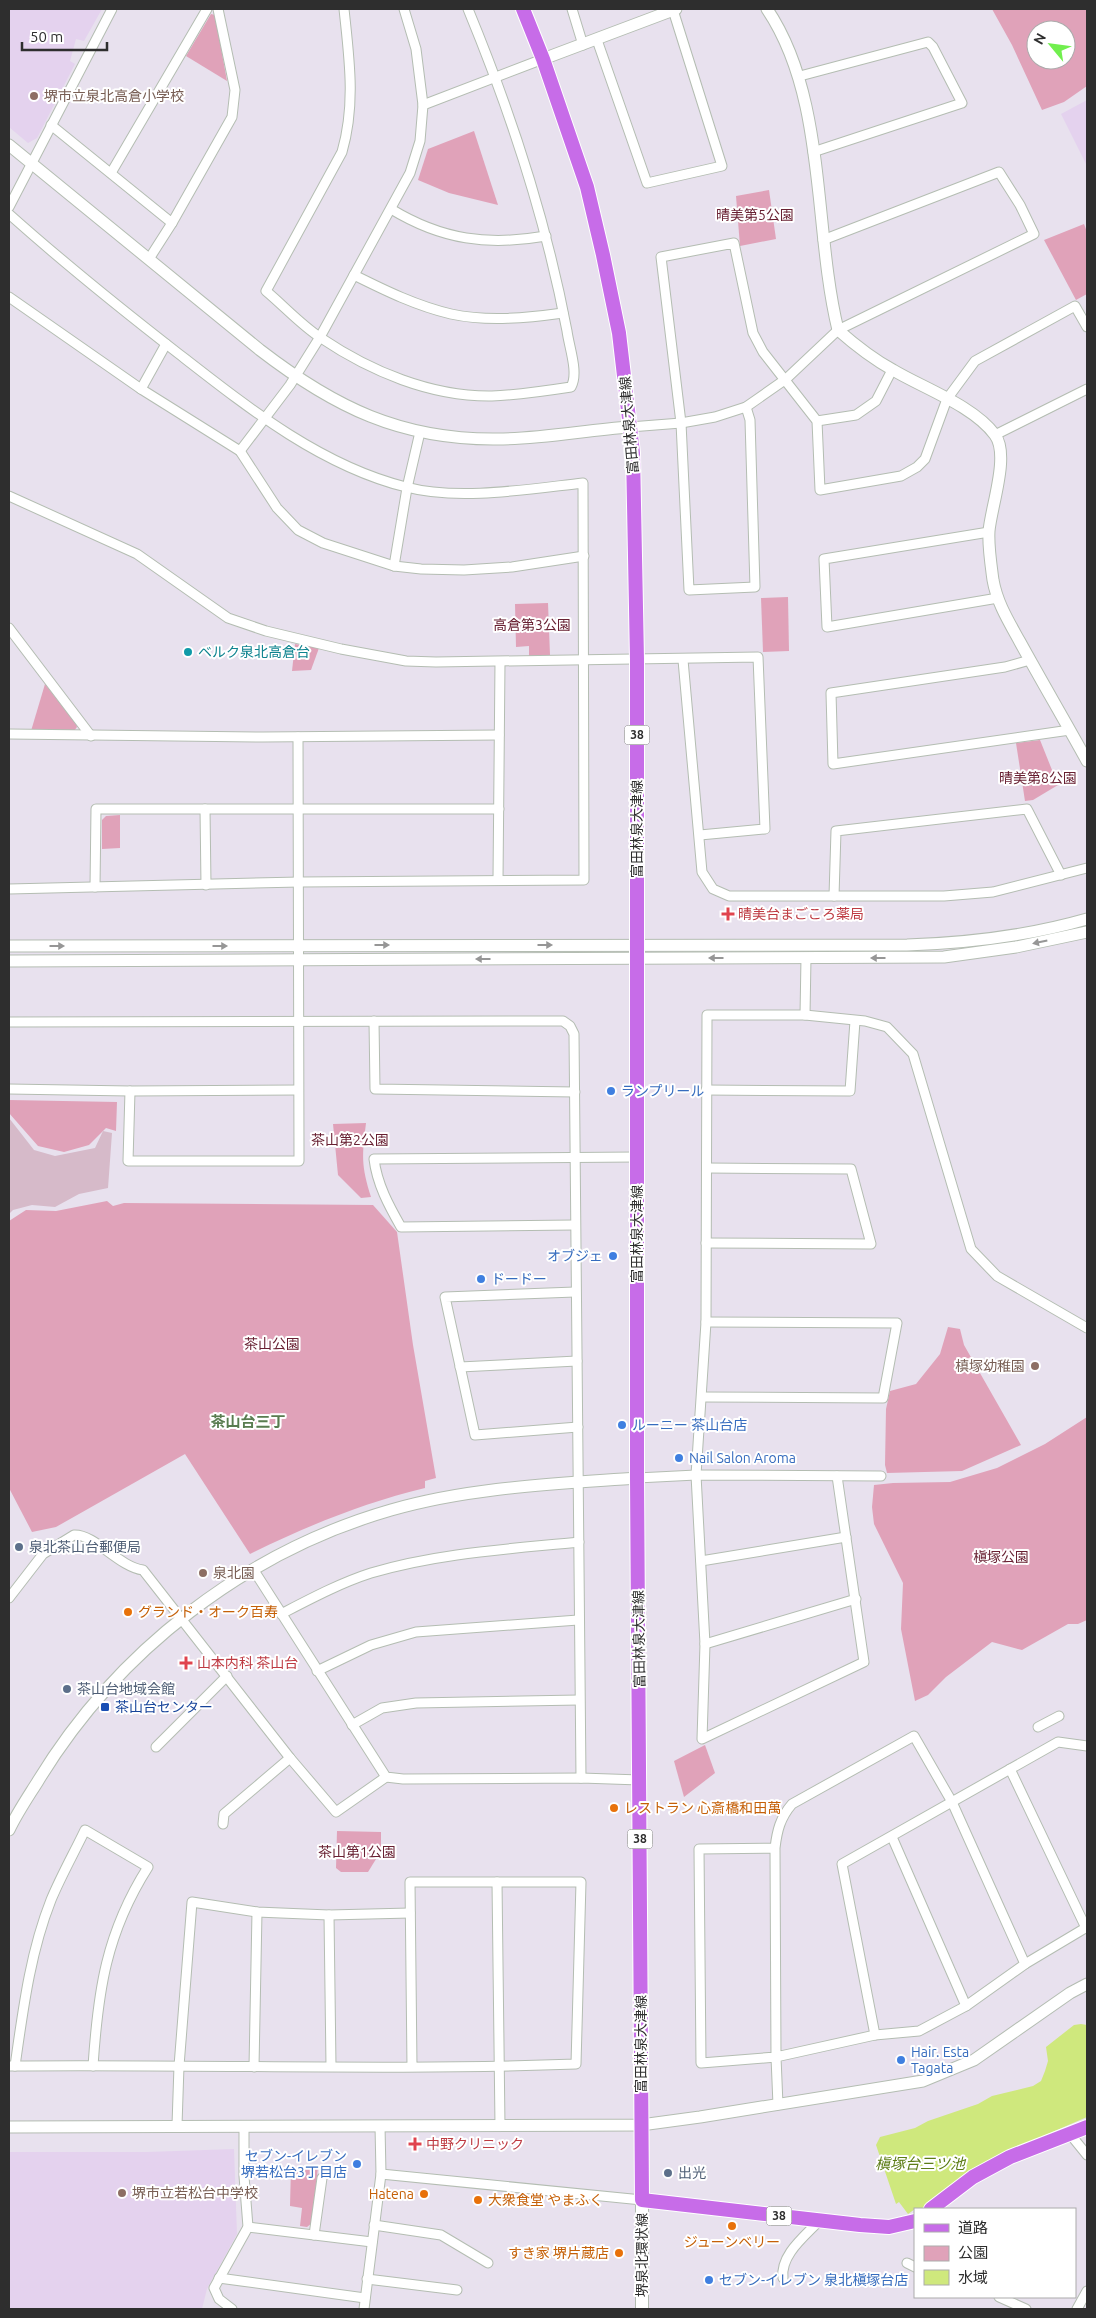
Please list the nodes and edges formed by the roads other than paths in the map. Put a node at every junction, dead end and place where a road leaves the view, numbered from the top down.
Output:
1 (112, 9) edge
2 (207, 9) edge
3 (218, 9) edge
4 (344, 9) edge
5 (404, 9) edge
6 (468, 9) edge
7 (523, 9) edge
8 (572, 9) edge
9 (767, 9) edge
10 (675, 10) edge
11 (597, 40) junction
12 (583, 45) junction
13 (543, 59) junction
14 (800, 76) junction
15 (496, 78) junction
16 (424, 105) junction
17 (51, 125) junction
18 (9, 144) edge
19 (813, 152) junction
20 (32, 163) junction
21 (111, 172) junction
22 (9, 207) edge
23 (391, 208) junction
24 (9, 214) edge
25 (172, 222) junction
26 (546, 236) junction
27 (823, 240) junction
28 (149, 259) junction
29 (354, 276) junction
30 (9, 297) edge
31 (563, 313) junction
32 (1087, 327) edge
33 (838, 330) junction
34 (320, 337) junction
35 (166, 344) junction
36 (892, 370) junction
37 (295, 377) junction
38 (786, 379) junction
39 (141, 388) junction
40 (1087, 389) edge
41 (948, 399) junction
42 (746, 407) junction
43 (266, 418) junction
44 (817, 421) junction
45 (681, 423) junction
46 (630, 428) junction
47 (420, 432) junction
48 (995, 435) junction
49 (240, 451) junction
50 (407, 488) junction
51 (9, 496) edge
52 (989, 532) junction
53 (584, 556) junction
54 (394, 566) junction
55 (998, 598) junction
56 (9, 628) edge
57 (637, 659) junction
58 (584, 660) junction
59 (683, 660) junction
60 (1030, 660) junction
61 (500, 662) junction
62 (1070, 730) junction
63 (9, 734) edge
64 (499, 735) junction
65 (91, 736) junction
66 (298, 737) junction
67 (1087, 761) edge
68 (205, 809) junction
69 (499, 809) junction
70 (298, 810) junction
71 (700, 835) junction
72 (1087, 868) edge
73 (1061, 875) junction
74 (498, 880) junction
75 (300, 882) junction
76 (206, 885) junction
77 (95, 887) junction
78 (9, 889) edge
79 (834, 896) junction
80 (1087, 919) edge
81 (1087, 932) edge
82 (9, 946) edge
83 (300, 946) junction
84 (637, 951) junction
85 (806, 958) junction
86 (300, 960) junction
87 (9, 961) edge
88 (805, 1015) junction
89 (299, 1020) junction
90 (374, 1021) junction
91 (855, 1021) junction
92 (9, 1022) edge
93 (9, 1089) edge
94 (298, 1090) junction
95 (706, 1090) junction
96 (130, 1091) junction
97 (574, 1092) junction
98 (637, 1157) junction
99 (575, 1159) junction
100 (707, 1168) junction
101 (574, 1225) junction
102 (706, 1243) junction
103 (575, 1292) junction
104 (706, 1322) junction
105 (1087, 1328) edge
106 (577, 1361) junction
107 (460, 1367) junction
108 (702, 1397) junction
109 (578, 1427) junction
110 (696, 1475) junction
111 (837, 1476) junction
112 (881, 1476) dead end
113 (637, 1478) junction
114 (579, 1482) junction
115 (846, 1537) junction
116 (579, 1542) junction
117 (701, 1561) junction
118 (252, 1569) junction
119 (9, 1598) edge
120 (856, 1599) junction
121 (281, 1614) junction
122 (181, 1618) junction
123 (578, 1620) junction
124 (705, 1644) junction
125 (317, 1671) junction
126 (227, 1676) junction
127 (579, 1700) junction
128 (1059, 1716) dead end
129 (352, 1725) junction
130 (1038, 1727) dead end
131 (1087, 1746) edge
132 (156, 1747) dead end
133 (290, 1758) junction
134 (1010, 1769) junction
135 (386, 1777) junction
136 (581, 1778) junction
137 (640, 1780) junction
138 (952, 1802) junction
139 (223, 1824) dead end
140 (10, 1825) edge
141 (892, 1837) junction
142 (776, 1848) junction
143 (497, 1882) junction
144 (257, 1912) junction
145 (410, 1913) junction
146 (330, 1915) junction
147 (1087, 1927) edge
148 (1025, 1964) junction
149 (1087, 1984) edge
150 (966, 2006) junction
151 (875, 2035) junction
152 (776, 2057) junction
153 (12, 2066) edge
154 (94, 2066) junction
155 (179, 2066) junction
156 (331, 2066) junction
157 (254, 2067) junction
158 (412, 2067) junction
159 (499, 2067) junction
160 (778, 2105) junction
161 (177, 2125) junction
162 (641, 2125) junction
163 (244, 2126) junction
164 (380, 2126) junction
165 (500, 2126) junction
166 (9, 2127) edge
167 (1087, 2127) edge
168 (1070, 2134) junction
169 (1087, 2155) edge
170 (381, 2174) junction
171 (322, 2178) dead end
172 (642, 2200) junction
173 (932, 2208) edge
174 (819, 2221) junction
175 (914, 2221) edge
176 (374, 2225) junction
177 (248, 2227) junction
178 (314, 2235) junction
179 (372, 2242) junction
180 (488, 2263) dead end
181 (219, 2278) junction
182 (783, 2278) dead end
183 (368, 2279) junction
184 (457, 2290) dead end
185 (1087, 2290) edge
186 (365, 2298) junction
187 (1001, 2298) edge
188 (232, 2309) edge
189 (364, 2309) edge
190 (642, 2309) edge
191 (1026, 2309) edge
192 (1077, 2309) edge

1 - 17 street
2 - 21 street
3 - 25 street
4 - 34 street
5 - 16 street
6 - 15 street
7 - 13 main road, 富田林泉大津線 / 38
8 - 12 street
9 - 14 street
10 - 11 street
10 - 11 street
11 - 12 street
12 - 13 street
13 - 15 street
13 - 46 main road, 富田林泉大津線 / 38
14 - 19 street
14 - 19 street
15 - 16 street
15 - 26 street
16 - 23 street
17 - 20 street
17 - 21 street
18 - 20 street
19 - 27 street
20 - 22 street
20 - 28 street
21 - 25 street
23 - 26 street
23 - 29 street
24 - 35 street
25 - 28 street
26 - 31 street
27 - 33 street
27 - 33 street
28 - 37 street
29 - 31 street
29 - 34 street
30 - 39 street
31 - 34 street
32 - 41 street
33 - 36 street
33 - 38 street
34 - 37 street
35 - 39 street
35 - 43 street
36 - 41 street
36 - 44 street
37 - 43 street
37 - 47 street
38 - 42 street
38 - 44 street
38 - 45 street
39 - 49 street
40 - 48 street
41 - 44 street
41 - 48 street
42 - 45 street
42 - 45 street
43 - 49 street
43 - 50 street
45 - 46 street
46 - 47 street
46 - 57 main road, 富田林泉大津線 / 38
47 - 50 street
48 - 52 street
49 - 54 street
50 - 53 street
50 - 54 street
51 - 61 street
52 - 55 street
52 - 55 street
53 - 54 street
53 - 58 street
55 - 60 street
56 - 65 street
57 - 58 street
57 - 59 street
57 - 84 main road, 富田林泉大津線 / 38
58 - 61 street
58 - 74 street
59 - 71 street
59 - 71 street
60 - 62 street
60 - 62 street
61 - 64 street
62 - 67 street
63 - 65 street
64 - 66 street
64 - 69 street
65 - 66 street
66 - 70 street
68 - 70 street
68 - 76 street
68 - 77 street
69 - 70 street
69 - 74 street
70 - 75 street
71 - 79 street
72 - 73 street
73 - 79 street
73 - 79 street
74 - 75 street
75 - 76 street
75 - 83 street
76 - 77 street
77 - 78 street
80 - 84 street
81 -> 85 street
82 -> 83 street
83 -> 84 street
83 - 86 street
85 -> 84 street
84 -> 86 street
84 - 98 main road, 富田林泉大津線 / 38
85 - 88 street
86 - 87 street
86 - 89 street
88 - 91 street
88 - 95 street
89 - 90 street
89 - 92 street
89 - 94 street
90 - 97 street
90 - 97 street
91 - 95 street
91 - 105 street
93 - 96 street
94 - 96 street
94 - 96 street
95 - 100 street
97 - 99 street
98 - 99 street
98 - 113 main road, 富田林泉大津線 / 38
99 - 101 street
99 - 101 street
100 - 102 street
100 - 102 street
101 - 103 street
102 - 104 street
103 - 106 street
103 - 107 street
104 - 108 street
104 - 108 street
106 - 107 street
106 - 109 street
107 - 109 street
108 - 110 street
109 - 114 street
110 - 111 street
110 - 113 street
110 - 117 street
111 - 112 street
111 - 115 street
113 - 114 street
113 - 137 main road, 富田林泉大津線 / 38
114 - 116 street
114 - 118 street
115 - 117 street
115 - 120 street
116 - 121 street
116 - 123 street
117 - 124 street
118 - 121 street
118 - 122 street
119 - 122 street
120 - 124 street
120 - 124 street
121 - 125 street
122 - 126 street
122 - 140 street
123 - 125 street
123 - 127 street
125 - 129 street
126 - 132 street
126 - 133 street
127 - 129 street
127 - 136 street
128 - 130 street
129 - 135 street
131 - 134 street
133 - 135 street
133 - 139 street
134 - 138 street
134 - 147 street
135 - 136 street
136 - 137 street
137 - 162 main road, 富田林泉大津線 / 38
138 - 141 street
138 - 142 street
138 - 148 street
141 - 150 street
141 - 151 street
142 - 152 street
142 - 152 street
143 - 145 street
143 - 159 street
143 - 159 street
144 - 146 street
144 - 155 street
144 - 157 street
145 - 146 street
145 - 158 street
146 - 156 street
147 - 148 street
148 - 150 street
149 - 160 street
150 - 151 street
151 - 152 street
152 - 160 street
153 - 154 street
153 - 154 street
154 - 155 street
155 - 157 street
155 - 161 street
156 - 157 street
156 - 158 street
158 - 159 street
159 - 165 street
160 - 162 street
161 - 163 street
161 - 166 street
162 - 165 street
162 - 172 main road, 富田林泉大津線 / 38
163 - 164 street
163 - 177 street
164 - 165 street
164 - 170 street
167 - 168 main road
168 - 169 street
168 - 173 main road
170 - 172 street
170 - 176 street
171 - 178 street
172 - 174 main road, 38
172 - 190 main road, 堺泉北環状線
174 - 175 main road, 38
174 - 182 street
176 - 179 street
176 - 180 street
177 - 178 street
177 - 181 street
178 - 179 street
179 - 183 street
181 - 186 street
181 - 188 street
183 - 184 street
183 - 186 street
185 - 192 street
186 - 189 street
187 - 191 street

